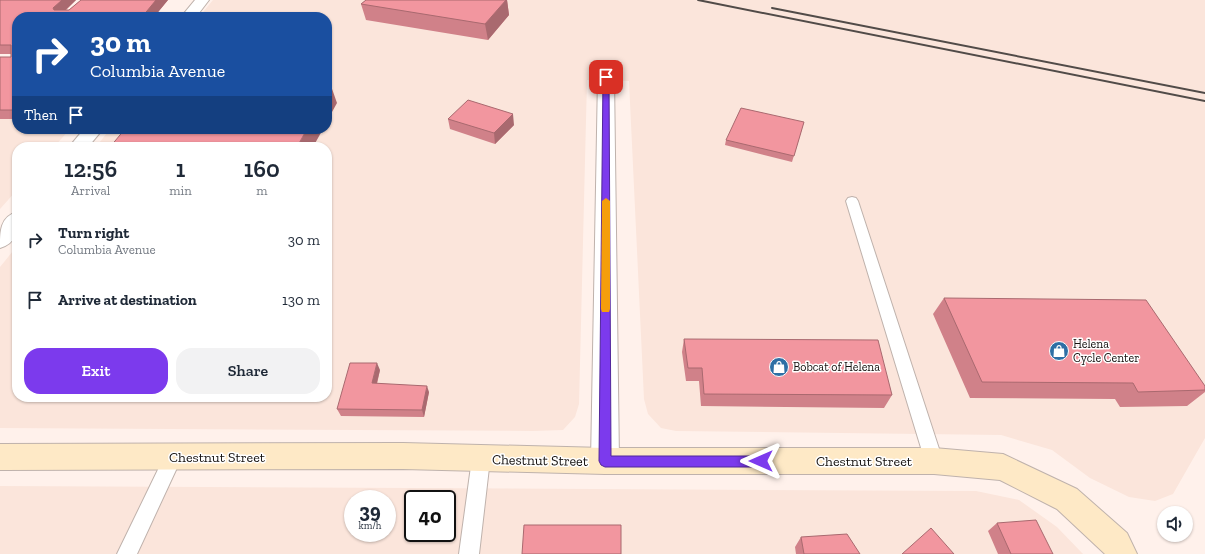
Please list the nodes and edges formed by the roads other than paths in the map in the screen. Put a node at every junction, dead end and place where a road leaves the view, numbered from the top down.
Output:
1 (202, 0) edge
2 (192, 12) edge
3 (606, 77) dead end
4 (90, 134) edge
5 (82, 142) edge
6 (852, 201) dead end
7 (12, 226) edge
8 (0, 240) edge
9 (0, 457) edge
10 (174, 457) junction
11 (481, 459) junction
12 (605, 461) junction
13 (934, 461) junction
14 (127, 554) edge
15 (469, 554) edge
16 (1122, 554) edge

1 - 2 street
3 - 12 street
4 - 5 street
6 - 13 lane
7 - 8 street
9 - 10 street, Chestnut Street
10 - 11 street, Chestnut Street
10 - 14 lane
11 - 12 street, Chestnut Street
11 - 15 lane
12 - 13 street, Chestnut Street
13 - 16 street, Chestnut Street

